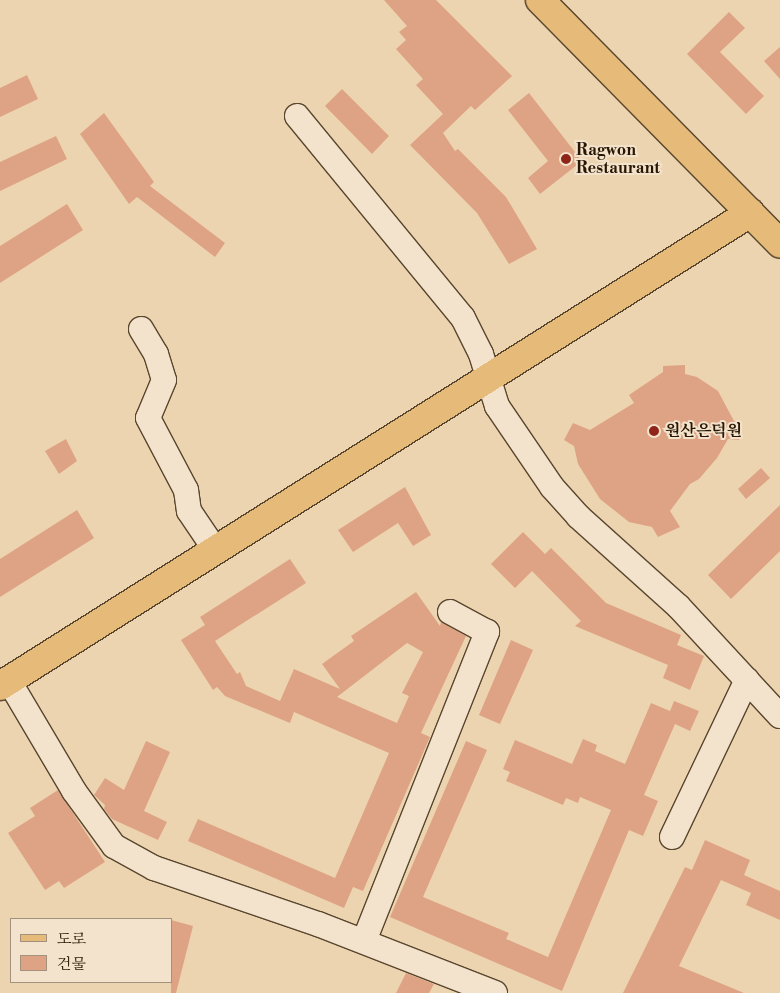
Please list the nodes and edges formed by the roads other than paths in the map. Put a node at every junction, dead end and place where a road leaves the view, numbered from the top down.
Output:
1 (540, 0) edge
2 (297, 116) dead end
3 (750, 213) junction
4 (780, 243) edge
5 (141, 329) dead end
6 (488, 381) junction
7 (216, 551) junction
8 (450, 612) dead end
9 (747, 680) junction
10 (4, 684) edge
11 (780, 716) edge
12 (672, 837) dead end
13 (364, 941) junction
14 (495, 993) edge

1 - 3 main road
2 - 6 street
3 - 4 main road
3 - 6 main road
5 - 7 street
6 - 7 main road
6 - 9 street
7 - 10 main road
8 - 13 street
9 - 11 street
9 - 12 street
10 - 13 street
13 - 14 street

